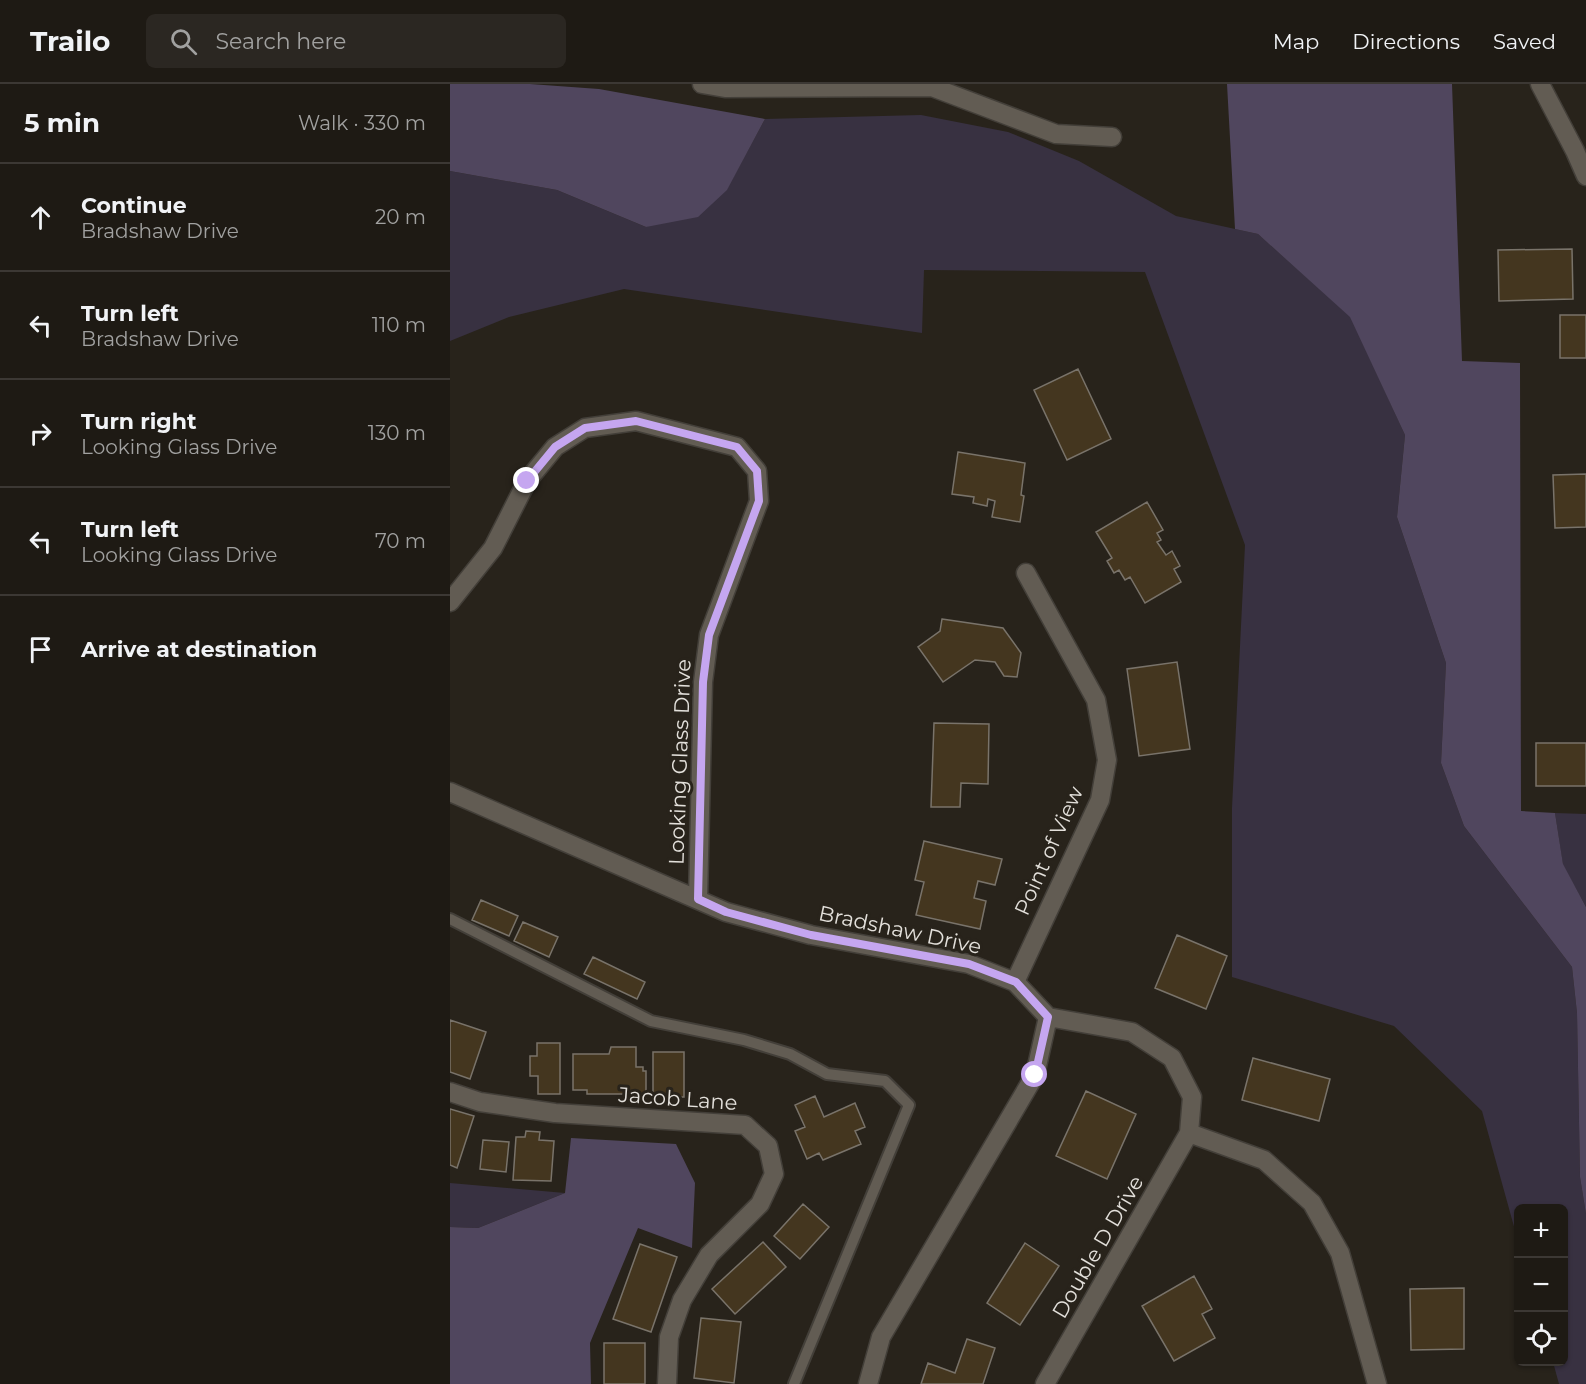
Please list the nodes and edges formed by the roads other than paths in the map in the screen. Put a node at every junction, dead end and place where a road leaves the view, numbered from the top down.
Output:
1 (702, 84) edge
2 (1540, 84) edge
3 (1112, 137) dead end
4 (1586, 176) edge
5 (1026, 573) dead end
6 (450, 602) edge
7 (450, 792) edge
8 (698, 899) junction
9 (450, 919) edge
10 (1016, 982) junction
11 (1048, 1017) junction
12 (450, 1092) edge
13 (1190, 1133) junction
14 (667, 1384) edge
15 (794, 1384) edge
16 (868, 1384) edge
17 (1045, 1384) edge
18 (1377, 1384) edge

1 - 3 street
2 - 4 street
5 - 10 street, Point of View
6 - 8 street, Looking Glass Drive
7 - 8 street, Bradshaw Drive
8 - 10 street, Bradshaw Drive
9 - 15 lane
10 - 11 street, Bradshaw Drive
11 - 13 street
11 - 16 street
12 - 14 street, Jacob Lane
13 - 17 street, Double D Drive
13 - 18 street

